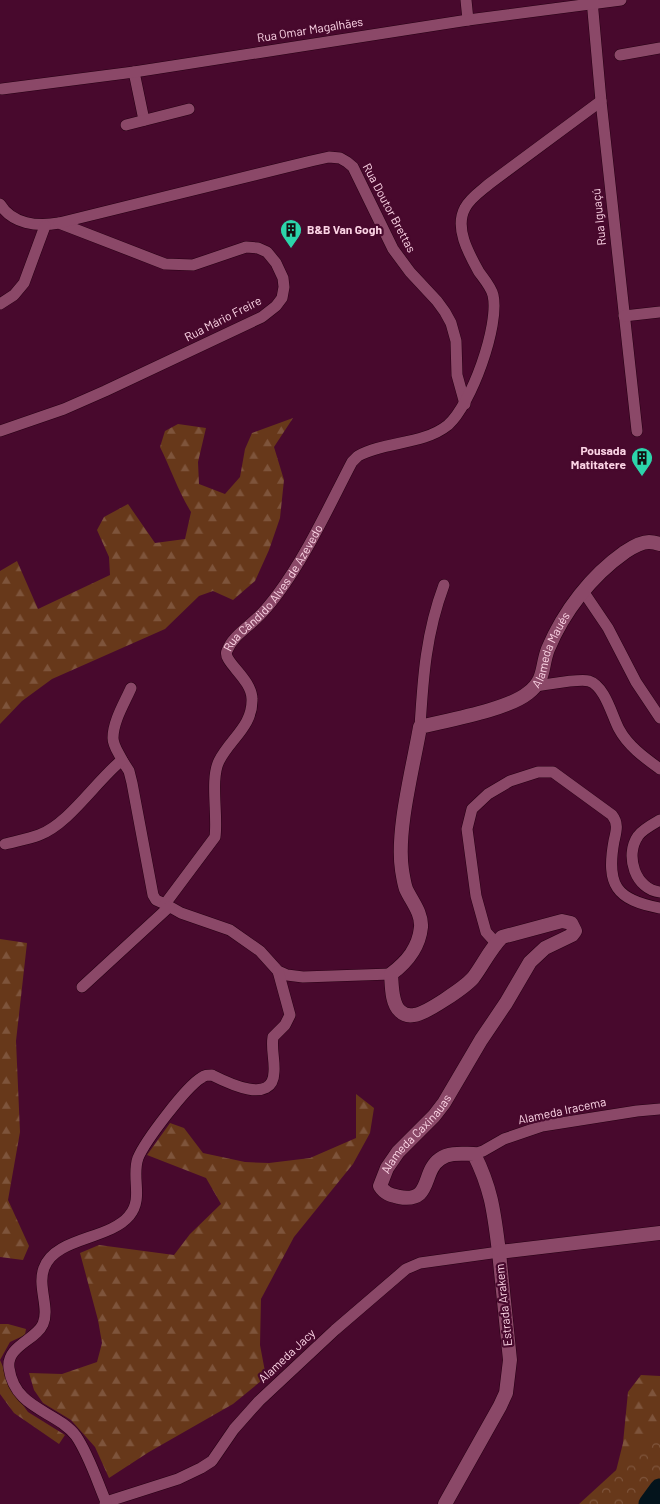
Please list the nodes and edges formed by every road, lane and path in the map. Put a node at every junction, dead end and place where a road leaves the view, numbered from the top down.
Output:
1 (466, 0) edge
2 (621, 0) edge
3 (593, 2) edge
4 (468, 20) junction
5 (660, 48) edge
6 (620, 55) dead end
7 (134, 72) junction
8 (1, 92) edge
9 (601, 101) junction
10 (189, 109) dead end
11 (144, 120) junction
12 (126, 124) dead end
13 (0, 204) edge
14 (58, 223) junction
15 (45, 226) junction
16 (0, 304) edge
17 (660, 312) edge
18 (624, 316) junction
19 (465, 404) junction
20 (637, 431) dead end
21 (0, 432) edge
22 (660, 544) edge
23 (444, 585) dead end
24 (583, 591) junction
25 (535, 686) junction
26 (131, 688) dead end
27 (660, 718) edge
28 (420, 727) junction
29 (122, 760) junction
30 (660, 769) edge
31 (660, 820) edge
32 (5, 844) dead end
33 (660, 892) edge
34 (167, 905) junction
35 (660, 908) edge
36 (496, 944) junction
37 (278, 971) junction
38 (391, 974) junction
39 (82, 987) dead end
40 (660, 1109) edge
41 (474, 1154) junction
42 (660, 1233) edge
43 (499, 1252) junction
44 (105, 1503) edge
45 (445, 1504) edge

1 - 4 street
2 - 3 street, Rua Omar Magalhães
3 - 4 street, Rua Omar Magalhães
3 - 9 street, Rua Iguaçú
4 - 7 street, Rua Omar Magalhães
5 - 6 street
7 - 8 street, Rua Omar Magalhães
7 - 11 street
9 - 18 street, Rua Iguaçú
9 - 19 street
10 - 11 street
11 - 12 street
13 - 15 street
14 - 15 street
14 - 19 street, Rua Doutor Brettas
14 - 21 street, Rua Mário Freire
15 - 16 street
17 - 18 street
18 - 20 street, Rua Iguaçú
19 - 34 street, Rua Cândido Alves de Azevedo
22 - 24 street, Alameda Maués
23 - 28 street
24 - 25 street, Alameda Maués
24 - 27 street
25 - 28 street, Alameda Maués
25 - 30 street
26 - 29 street
28 - 38 street
29 - 32 street
29 - 34 street
31 - 33 street
34 - 37 street
34 - 39 street, Rua Cândido Alves de Azevedo
35 - 36 street
36 - 38 street
36 - 41 street, Alameda Caxinauas
37 - 38 street
37 - 44 street
40 - 41 street, Alameda Iracema
41 - 43 street
42 - 43 street, Estrada Arakem
43 - 44 street, Alameda Jacy
43 - 45 street, Estrada Arakem

